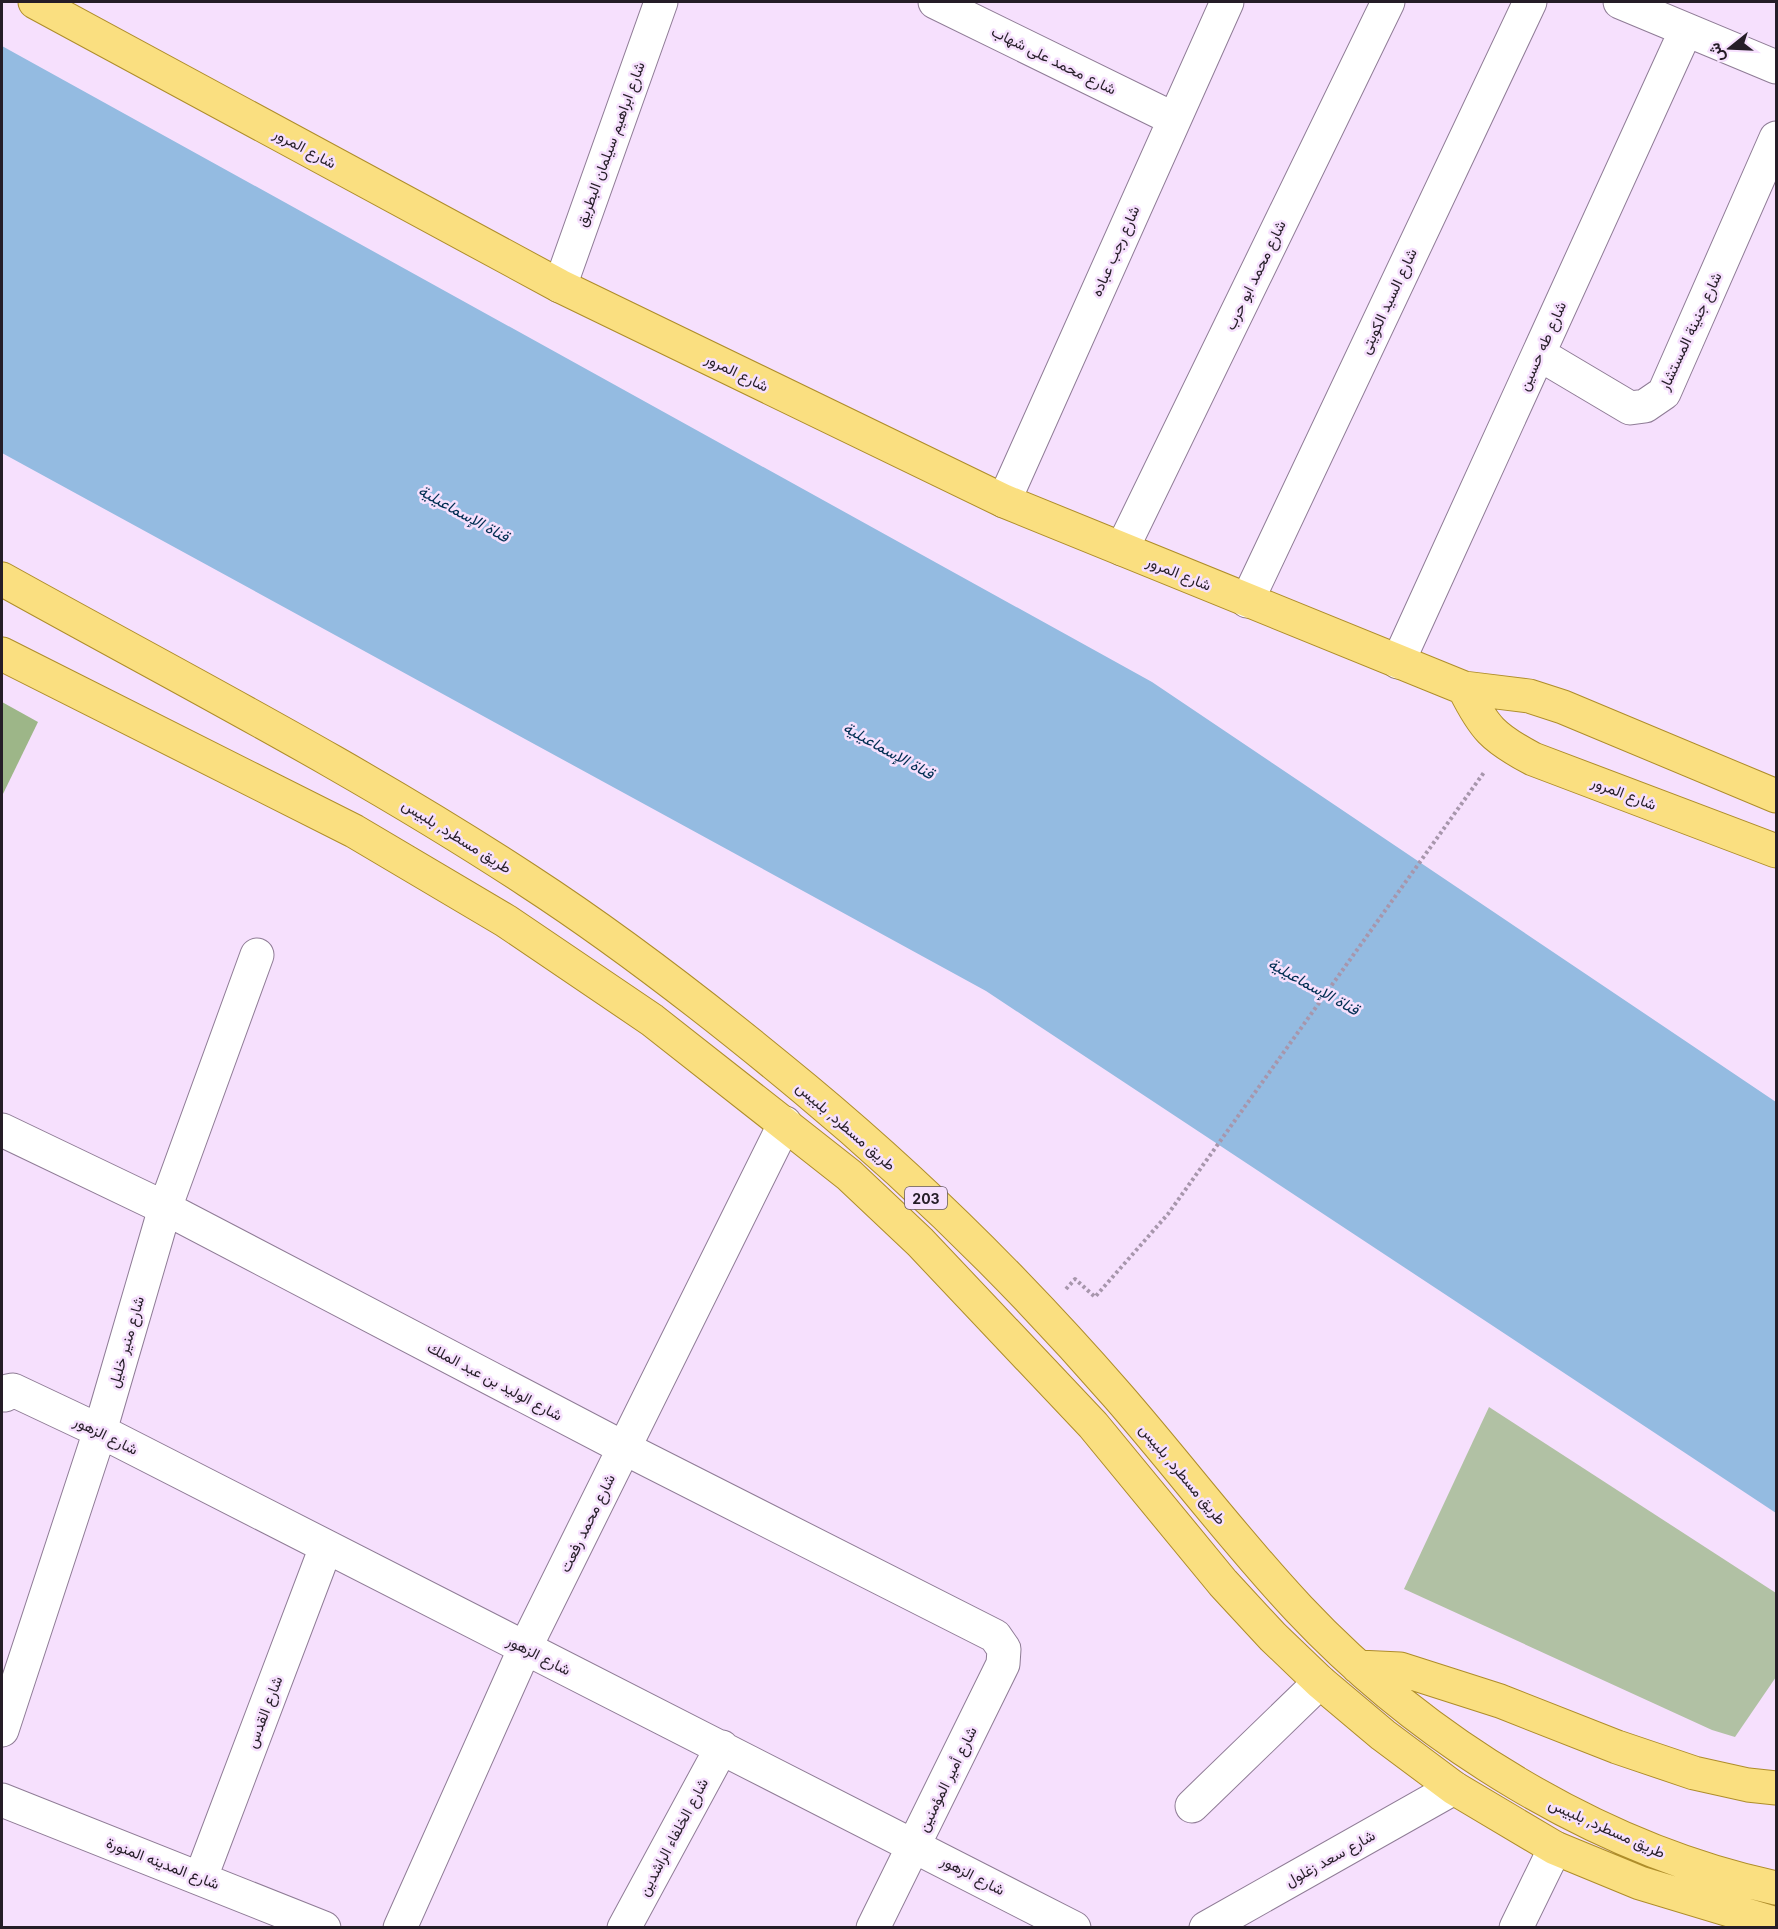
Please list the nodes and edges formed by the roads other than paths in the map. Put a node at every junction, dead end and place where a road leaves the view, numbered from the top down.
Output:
1 (35, 2) edge
2 (661, 2) edge
3 (934, 2) edge
4 (1227, 2) edge
5 (1388, 2) edge
6 (1530, 2) edge
7 (1620, 2) edge
8 (71, 10) edge
9 (1686, 30) junction
10 (1776, 67) edge
11 (1174, 119) junction
12 (1776, 138) edge
13 (560, 286) junction
14 (1539, 354) junction
15 (1004, 501) junction
16 (1122, 549) junction
17 (2, 579) edge
18 (1247, 601) junction
19 (2, 654) edge
20 (1398, 662) junction
21 (1464, 688) junction
22 (1776, 796) edge
23 (1776, 850) edge
24 (257, 955) dead end
25 (785, 1123) junction
26 (2, 1130) edge
27 (165, 1208) junction
28 (3, 1398) edge
29 (100, 1431) junction
30 (624, 1448) junction
31 (327, 1547) junction
32 (988, 1633) joint
33 (525, 1648) junction
34 (1358, 1667) junction
35 (1320, 1682) junction
36 (2, 1730) edge
37 (722, 1747) junction
38 (1454, 1788) junction
39 (1776, 1788) edge
40 (2, 1800) edge
41 (1192, 1806) dead end
42 (915, 1845) junction
43 (1555, 1848) junction
44 (201, 1877) junction
45 (1776, 1888) edge
46 (1776, 1924) edge
47 (324, 1928) edge
48 (400, 1928) edge
49 (624, 1928) edge
50 (873, 1928) edge
51 (1074, 1928) edge
52 (1206, 1928) edge
53 (1516, 1928) edge

1 - 8 main road, شارع المرور
2 - 13 street, شارع ابراهيم سيلمان البطريق
3 - 11 street, شارع محمد على شهاب
4 - 11 street, شارع رجب عباده
5 - 16 street, شارع محمد ابو حرب
6 - 18 street, شارع السيد الكويتى
7 - 9 street
8 - 13 main road, شارع المرور
9 - 10 street
9 - 14 street, شارع طه حسين
11 - 15 street, شارع رجب عباده
12 - 14 street, شارع جنينة المستشار
13 - 15 main road, شارع المرور
14 - 20 street, شارع طه حسين
15 - 16 main road, شارع المرور
16 - 18 main road, شارع المرور
17 - 34 main road, طريق مسطرد, بلبيس / 203
18 - 20 main road, شارع المرور
19 - 25 main road, 203
20 - 21 main road, شارع المرور
21 - 22 main road, شارع المرور
21 - 23 main road, شارع المرور
24 - 27 street, شارع منير خليل
25 - 30 street, شارع محمد رفعت
25 - 35 main road, 203
26 - 27 street, شارع الوليد بن عبد الملك
27 - 29 street, شارع منير خليل
27 - 30 street, شارع الوليد بن عبد الملك
28 - 29 street, شارع الزهور
29 - 31 street, شارع الزهور
29 - 36 street, شارع منير خليل
30 - 32 street, شارع الوليد بن عبد الملك
30 - 33 street, شارع محمد رفعت
31 - 33 street, شارع الزهور
31 - 44 street, شارع القدس
32 - 42 street, شارع أمير المؤمنين
33 - 37 street, شارع الزهور
33 - 48 street, شارع محمد رفعت
34 - 39 main road
34 - 45 main road, طريق مسطرد, بلبيس / 203
35 - 38 main road, 203
35 - 41 street
37 - 42 street, شارع الزهور
37 - 49 street, شارع الخلفاء الراشدين
38 - 43 main road, 203
38 - 52 street, شارع سعد زغلول
40 - 44 street, شارع المدينه المنورة
42 - 50 street, شارع أمير المؤمنين
42 - 51 street, شارع الزهور
43 - 46 main road, 203
43 - 53 street
44 - 47 street, شارع المدينه المنورة

